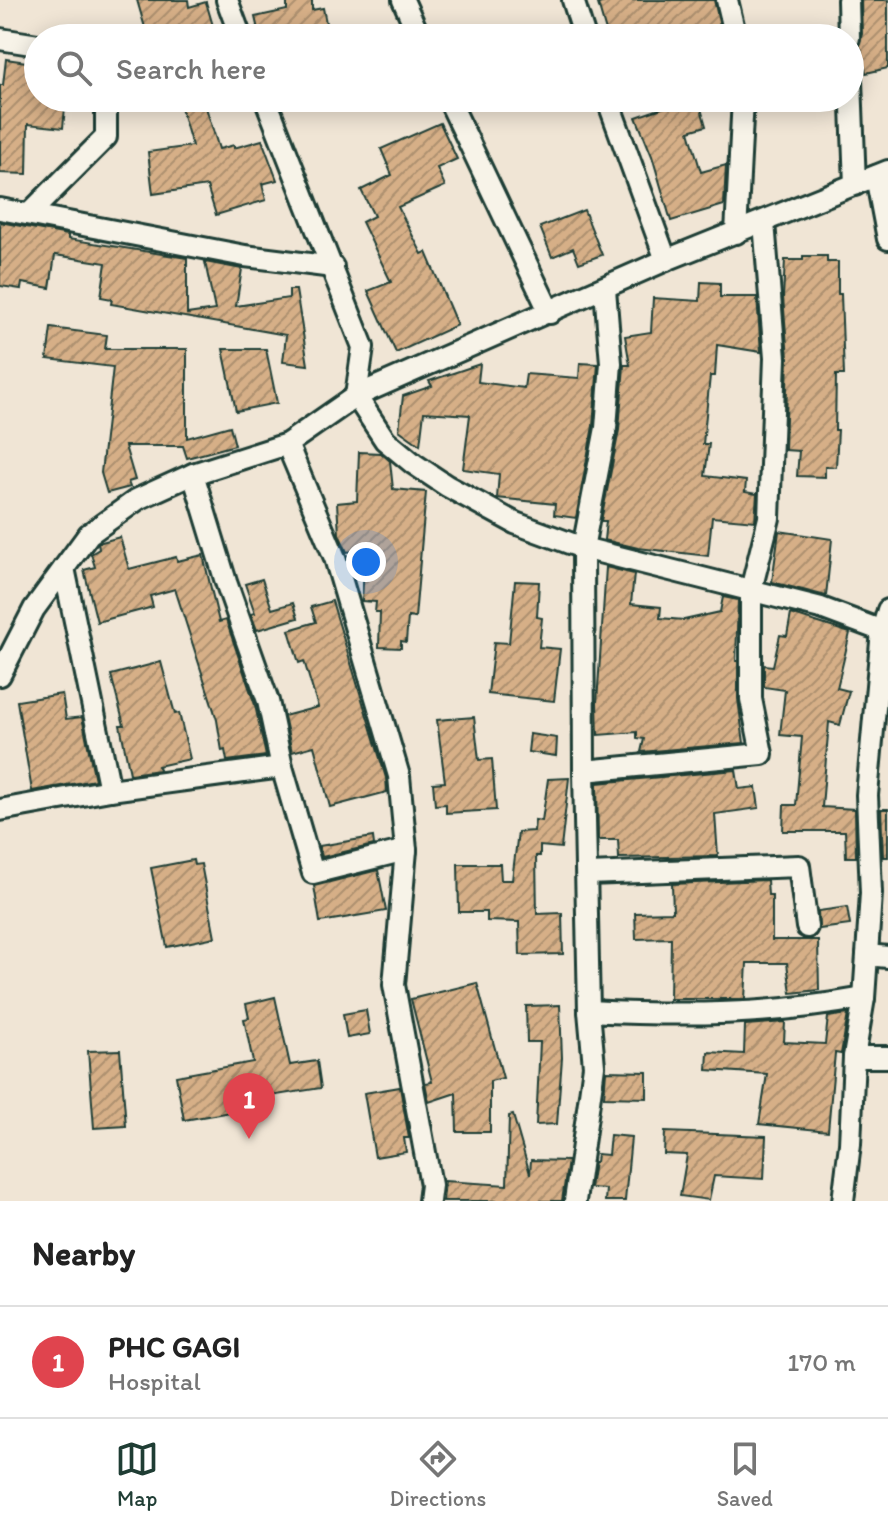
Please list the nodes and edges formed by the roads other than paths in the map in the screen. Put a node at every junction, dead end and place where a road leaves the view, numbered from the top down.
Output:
1 (227, 0) edge
2 (403, 0) edge
3 (573, 0) edge
4 (727, 0) edge
5 (848, 0) edge
6 (236, 24) edge
7 (414, 24) edge
8 (581, 24) edge
9 (733, 24) edge
10 (849, 24) edge
11 (0, 39) edge
12 (24, 43) edge
13 (106, 112) edge
14 (271, 112) edge
15 (455, 112) edge
16 (612, 112) edge
17 (742, 112) edge
18 (852, 112) edge
19 (882, 174) edge
20 (855, 185) junction
21 (0, 209) edge
22 (29, 214) junction
23 (764, 222) junction
24 (736, 233) junction
25 (888, 239) edge
26 (666, 260) junction
27 (333, 267) junction
28 (605, 289) junction
29 (550, 313) junction
30 (356, 396) junction
31 (287, 444) junction
32 (193, 474) junction
33 (583, 548) junction
34 (64, 568) junction
35 (751, 590) junction
36 (888, 610) edge
37 (885, 632) edge
38 (0, 675) edge
39 (282, 767) junction
40 (584, 771) junction
41 (110, 790) junction
42 (0, 810) edge
43 (406, 850) junction
44 (588, 874) junction
45 (807, 927) dead end
46 (878, 956) edge
47 (864, 998) junction
48 (589, 1011) junction
49 (854, 1057) junction
50 (888, 1057) edge
51 (429, 1201) edge
52 (575, 1201) edge
53 (843, 1201) edge

1 - 6 street
2 - 7 street
3 - 8 street
4 - 9 street
5 - 10 street
11 - 12 street
13 - 22 street
14 - 27 street
15 - 29 street
16 - 26 street
17 - 24 street
18 - 20 street
19 - 20 street
19 - 25 street
20 - 23 street
21 - 22 street
22 - 27 street
23 - 24 street
23 - 35 street
24 - 26 street
26 - 28 street
27 - 30 street
28 - 29 street
28 - 33 street
29 - 30 street
30 - 31 street
30 - 33 street
31 - 32 street
31 - 43 street
32 - 34 street
32 - 39 street
33 - 35 street
33 - 40 street
34 - 38 street
34 - 41 street
35 - 37 street
35 - 40 street
36 - 37 street
37 - 46 street
39 - 41 street
39 - 43 street
40 - 44 street
41 - 42 street
43 - 51 street
44 - 45 street
44 - 48 street
46 - 47 street
47 - 48 street
47 - 49 street
48 - 52 street
49 - 50 street
49 - 53 street

